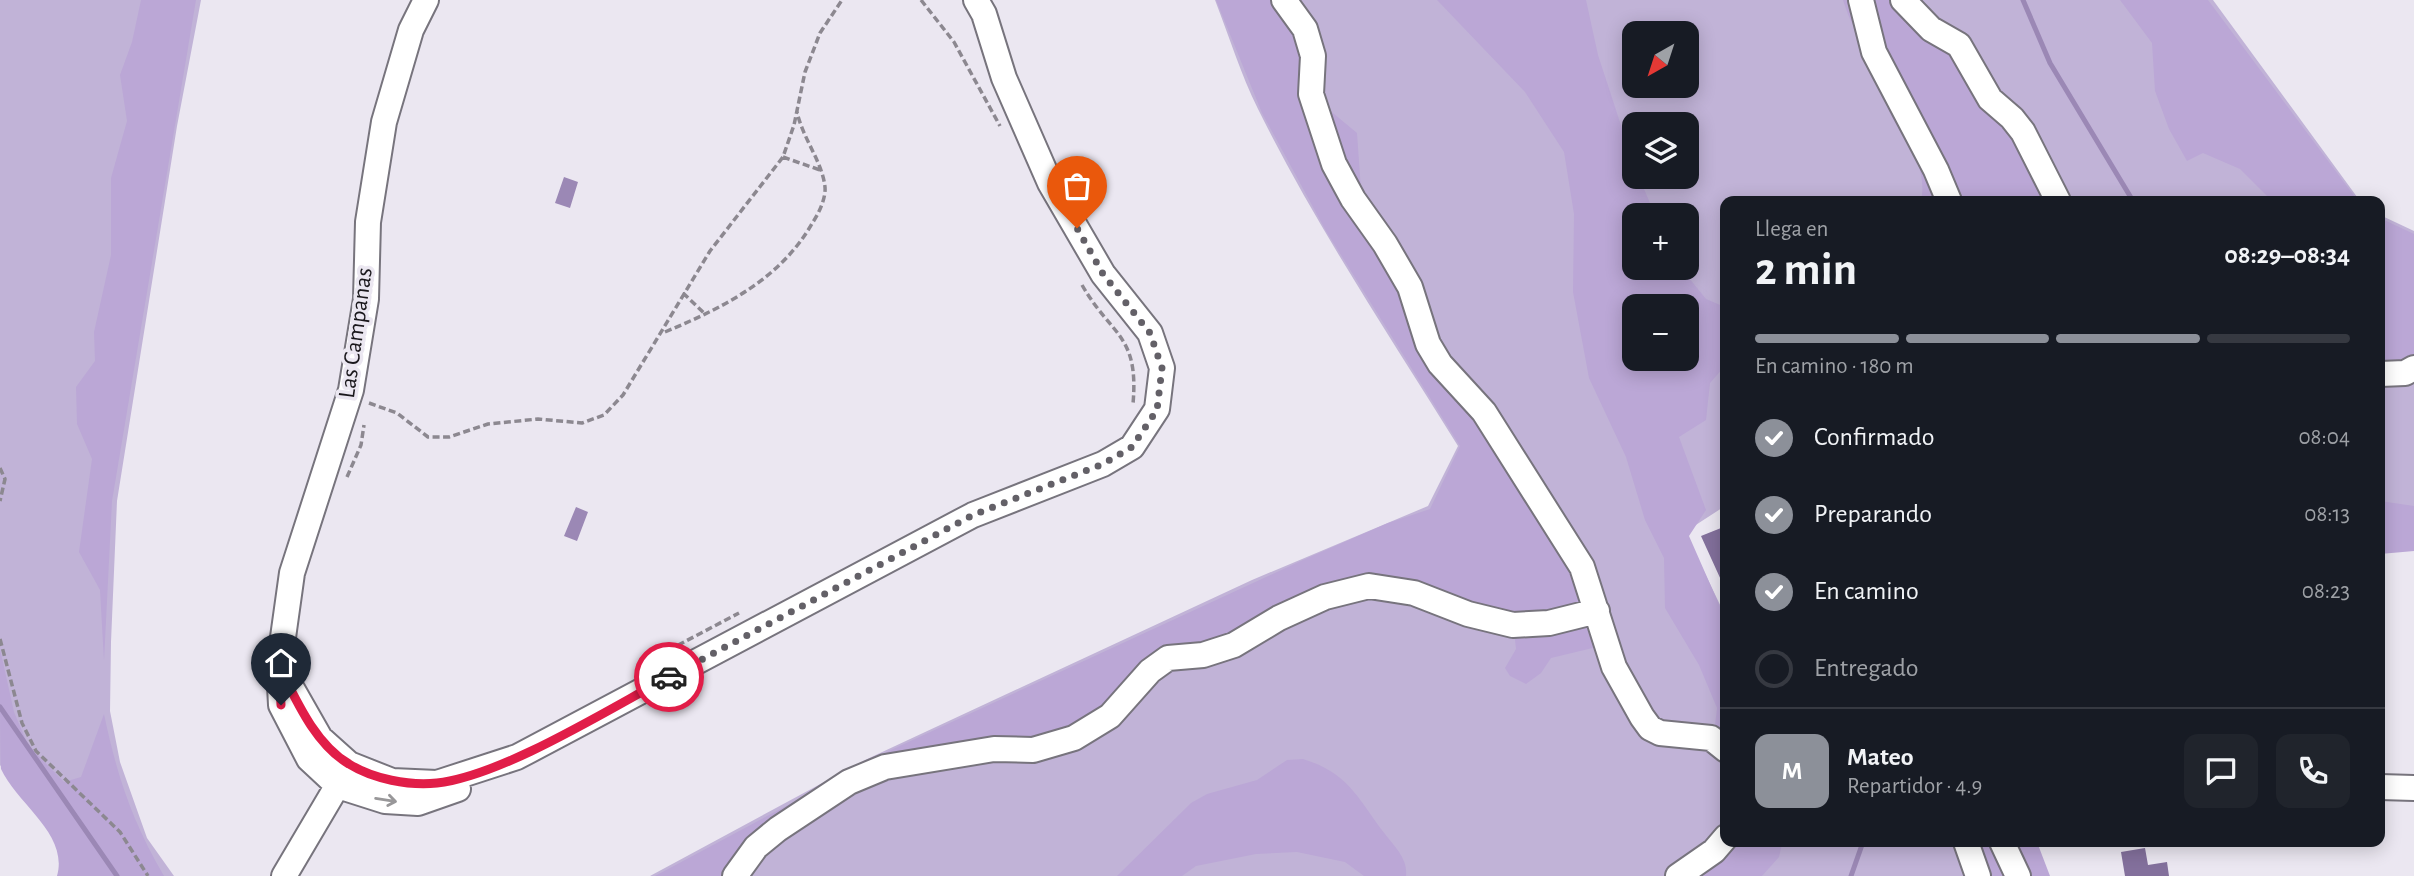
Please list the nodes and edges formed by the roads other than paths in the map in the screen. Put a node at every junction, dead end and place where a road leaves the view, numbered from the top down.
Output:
1 (426, 0) edge
2 (1284, 0) edge
3 (1861, 0) edge
4 (1903, 0) edge
5 (977, 5) edge
6 (1946, 196) edge
7 (2055, 196) edge
8 (2414, 368) edge
9 (2385, 374) edge
10 (1597, 611) junction
11 (1720, 745) edge
12 (343, 775) junction
13 (2385, 787) edge
14 (2414, 788) edge
15 (1720, 844) edge
16 (1968, 847) edge
17 (2004, 847) edge
18 (284, 876) edge
19 (735, 876) edge
20 (1678, 876) edge
21 (1978, 876) edge
22 (2018, 876) edge

1 - 12 street, Las Campanas
2 - 10 street
3 - 6 street
4 - 7 street
5 - 12 street, Las Campanas
8 - 9 street
10 - 11 street
10 - 19 street
12 - 18 street
13 - 14 street
15 - 20 street
16 - 21 street
17 - 22 street

